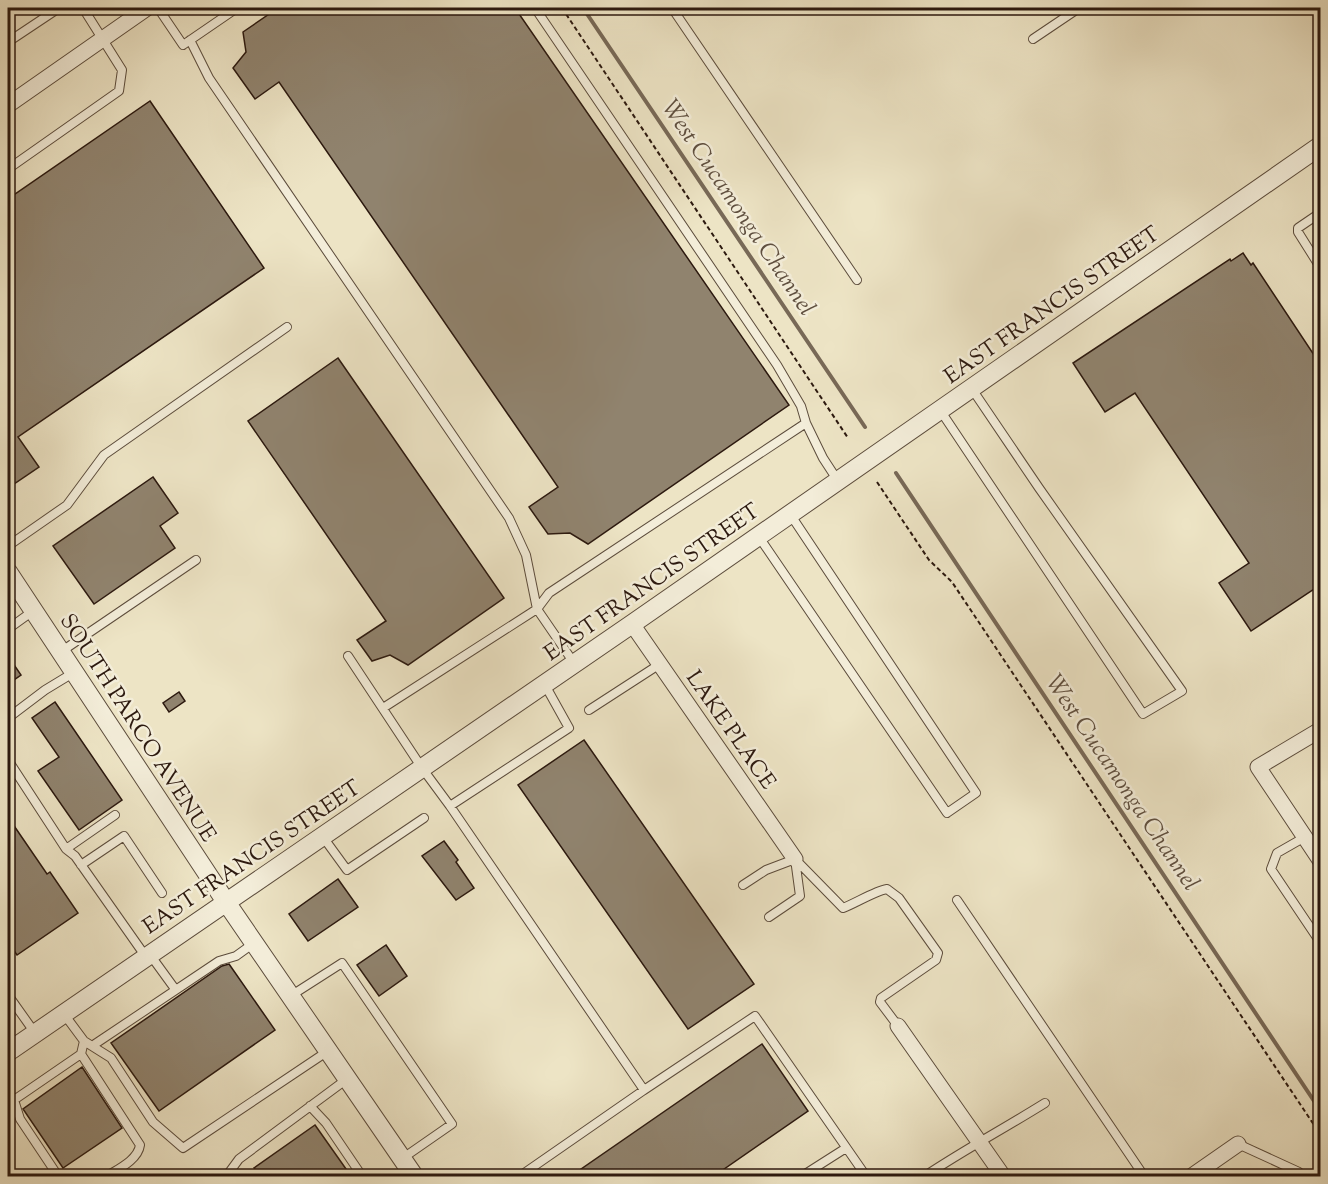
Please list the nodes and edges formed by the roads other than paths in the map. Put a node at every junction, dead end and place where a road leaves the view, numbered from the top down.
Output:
1 (59, 8) edge
2 (83, 8) edge
3 (147, 8) edge
4 (158, 8) edge
5 (237, 8) edge
6 (535, 8) edge
7 (672, 8) edge
8 (1079, 8) edge
9 (103, 38) junction
10 (1033, 39) dead end
11 (190, 40) junction
12 (8, 42) edge
13 (8, 105) edge
14 (1319, 151) edge
15 (8, 169) edge
16 (1320, 213) edge
17 (1320, 267) edge
18 (856, 280) dead end
19 (287, 327) dead end
20 (972, 388) junction
21 (940, 410) junction
22 (806, 423) junction
23 (838, 481) junction
24 (790, 514) junction
25 (758, 536) junction
26 (8, 546) edge
27 (196, 560) dead end
28 (8, 572) edge
29 (537, 609) junction
30 (33, 611) junction
31 (632, 624) junction
32 (8, 629) edge
33 (60, 651) junction
34 (348, 656) dead end
35 (574, 663) junction
36 (660, 664) junction
37 (74, 672) junction
38 (544, 684) junction
39 (382, 708) junction
40 (590, 710) dead end
41 (8, 718) edge
42 (1320, 730) edge
43 (8, 760) edge
44 (422, 768) junction
45 (450, 806) junction
46 (115, 815) dead end
47 (424, 818) dead end
48 (323, 836) junction
49 (1305, 837) junction
50 (66, 849) junction
51 (795, 859) junction
52 (1320, 860) edge
53 (81, 865) junction
54 (743, 885) dead end
55 (162, 892) dead end
56 (957, 900) dead end
57 (226, 902) junction
58 (769, 917) dead end
59 (1320, 942) edge
60 (254, 943) junction
61 (148, 956) junction
62 (175, 989) junction
63 (8, 995) edge
64 (291, 996) junction
65 (64, 1013) junction
66 (898, 1026) joint
67 (34, 1033) junction
68 (84, 1041) junction
69 (92, 1046) junction
70 (328, 1051) junction
71 (8, 1052) edge
72 (81, 1054) junction
73 (347, 1079) junction
74 (644, 1090) junction
75 (8, 1091) edge
76 (14, 1100) junction
77 (1045, 1103) dead end
78 (310, 1106) junction
79 (980, 1143) junction
80 (1238, 1144) joint
81 (846, 1148) junction
82 (402, 1159) junction
83 (58, 1176) edge
84 (107, 1176) edge
85 (228, 1176) edge
86 (362, 1176) edge
87 (414, 1176) edge
88 (520, 1176) edge
89 (802, 1176) edge
90 (866, 1176) edge
91 (925, 1176) edge
92 (1003, 1176) edge
93 (1144, 1176) edge
94 (1192, 1176) edge
95 (1292, 1176) edge

1 - 12 lane
2 - 9 lane
3 - 9 street
4 - 11 lane
5 - 11 lane
6 - 22 lane
7 - 18 lane
8 - 10 lane
9 - 13 street
9 - 15 lane
11 - 29 lane
14 - 20 street, EAST FRANCIS STREET
16 - 17 lane
19 - 26 lane
20 - 21 street, EAST FRANCIS STREET
20 - 21 lane
21 - 23 street, EAST FRANCIS STREET
22 - 23 lane
22 - 29 lane
23 - 24 street, EAST FRANCIS STREET
24 - 25 street, EAST FRANCIS STREET
24 - 25 lane
25 - 31 street, EAST FRANCIS STREET
27 - 33 lane
28 - 30 street, SOUTH PARCO AVENUE
29 - 35 lane
29 - 39 lane
30 - 32 lane
30 - 33 street, SOUTH PARCO AVENUE
31 - 35 street, EAST FRANCIS STREET
31 - 36 street, LAKE PLACE
33 - 37 street, SOUTH PARCO AVENUE
34 - 39 lane
35 - 38 street, EAST FRANCIS STREET
36 - 40 lane
36 - 51 street, LAKE PLACE
37 - 41 lane
37 - 57 street, SOUTH PARCO AVENUE
38 - 44 street, EAST FRANCIS STREET
38 - 45 lane
39 - 44 lane
42 - 49 street
43 - 50 lane
44 - 45 lane
44 - 48 street, EAST FRANCIS STREET
45 - 74 lane
46 - 50 lane
47 - 48 lane
48 - 57 street, EAST FRANCIS STREET
49 - 52 street
49 - 59 lane
50 - 53 lane
51 - 54 lane
51 - 58 lane
51 - 66 lane
53 - 55 lane
53 - 61 lane
56 - 93 lane
57 - 60 street, SOUTH PARCO AVENUE
57 - 61 street, EAST FRANCIS STREET
60 - 62 lane
60 - 64 street, SOUTH PARCO AVENUE
61 - 62 lane
61 - 65 street, EAST FRANCIS STREET
62 - 69 lane
63 - 67 lane
64 - 70 street, SOUTH PARCO AVENUE
64 - 82 lane
65 - 67 street, EAST FRANCIS STREET
65 - 68 lane
66 - 79 street
67 - 71 street, EAST FRANCIS STREET
68 - 69 lane
68 - 72 lane
69 - 70 lane
70 - 73 street, SOUTH PARCO AVENUE
72 - 76 lane
72 - 84 lane
73 - 78 lane
73 - 82 street, SOUTH PARCO AVENUE
74 - 81 lane
74 - 88 lane
75 - 76 lane
76 - 83 lane
77 - 79 lane
78 - 85 lane
78 - 86 lane
79 - 91 lane
79 - 92 street
80 - 94 street
80 - 95 lane
81 - 89 lane
81 - 90 lane
82 - 87 street, SOUTH PARCO AVENUE

